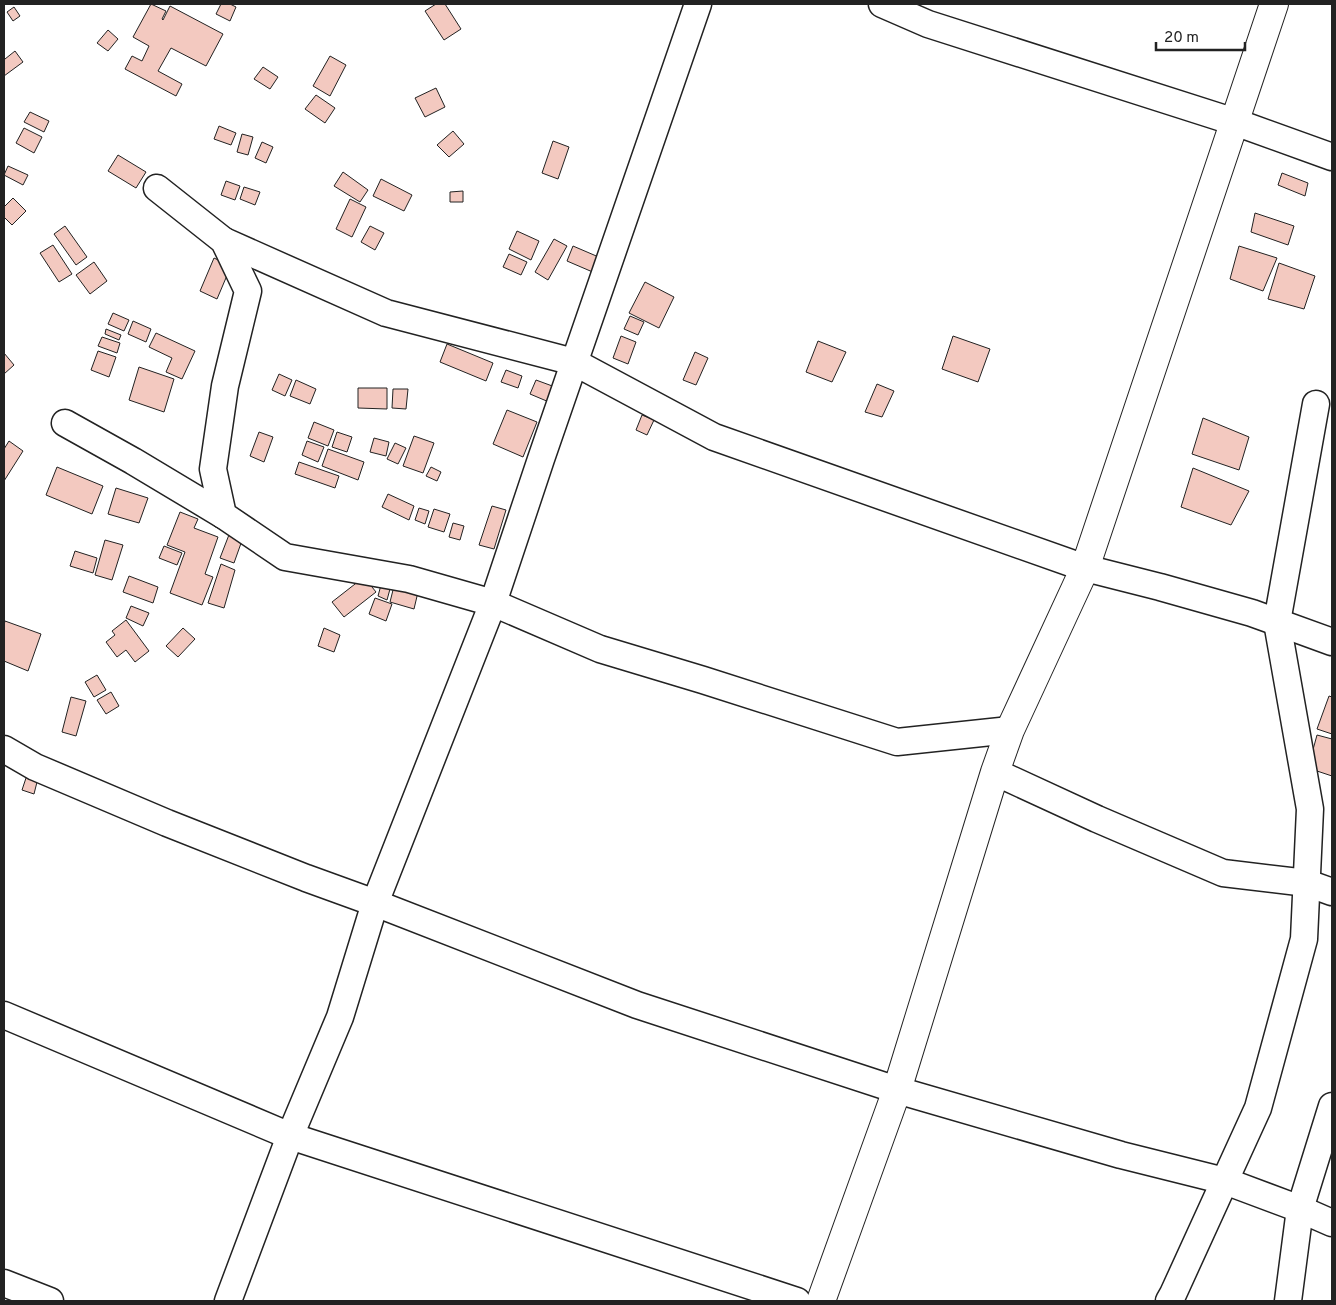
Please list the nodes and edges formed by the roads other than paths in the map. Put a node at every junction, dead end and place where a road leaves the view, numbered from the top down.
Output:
1 (698, 4) edge
2 (882, 4) edge
3 (1274, 4) edge
4 (1235, 122) junction
5 (1332, 157) edge
6 (157, 188) dead end
7 (224, 241) junction
8 (574, 362) junction
9 (1316, 404) dead end
10 (65, 423) dead end
11 (223, 515) junction
12 (1086, 568) junction
13 (493, 603) junction
14 (1277, 622) junction
15 (1332, 642) edge
16 (1010, 730) junction
17 (4, 749) edge
18 (995, 772) junction
19 (1307, 883) junction
20 (1332, 892) edge
21 (375, 903) junction
22 (4, 1015) edge
23 (897, 1090) junction
24 (1332, 1106) edge
25 (290, 1136) junction
26 (1225, 1181) junction
27 (1300, 1209) junction
28 (1332, 1223) edge
29 (4, 1283) edge
30 (50, 1301) edge
31 (228, 1301) edge
32 (797, 1301) edge
33 (821, 1301) edge
34 (1169, 1301) edge
35 (1288, 1301) edge

1 - 8 street
2 - 4 street
3 - 4 main road
4 - 5 street
4 - 12 main road
6 - 7 street
7 - 8 street
7 - 11 street
8 - 12 street
8 - 13 street
9 - 14 street
10 - 11 street
11 - 13 street
12 - 14 street
12 - 16 main road
13 - 16 street
13 - 21 street
14 - 15 street
14 - 19 street
16 - 18 main road
17 - 21 street
18 - 19 street
18 - 23 main road
19 - 20 street
19 - 26 street
21 - 23 street
21 - 25 street
22 - 25 street
23 - 26 street
23 - 33 main road
24 - 27 street
25 - 31 street
25 - 32 street
26 - 27 street
26 - 34 street
27 - 28 street
27 - 35 street
29 - 30 street

